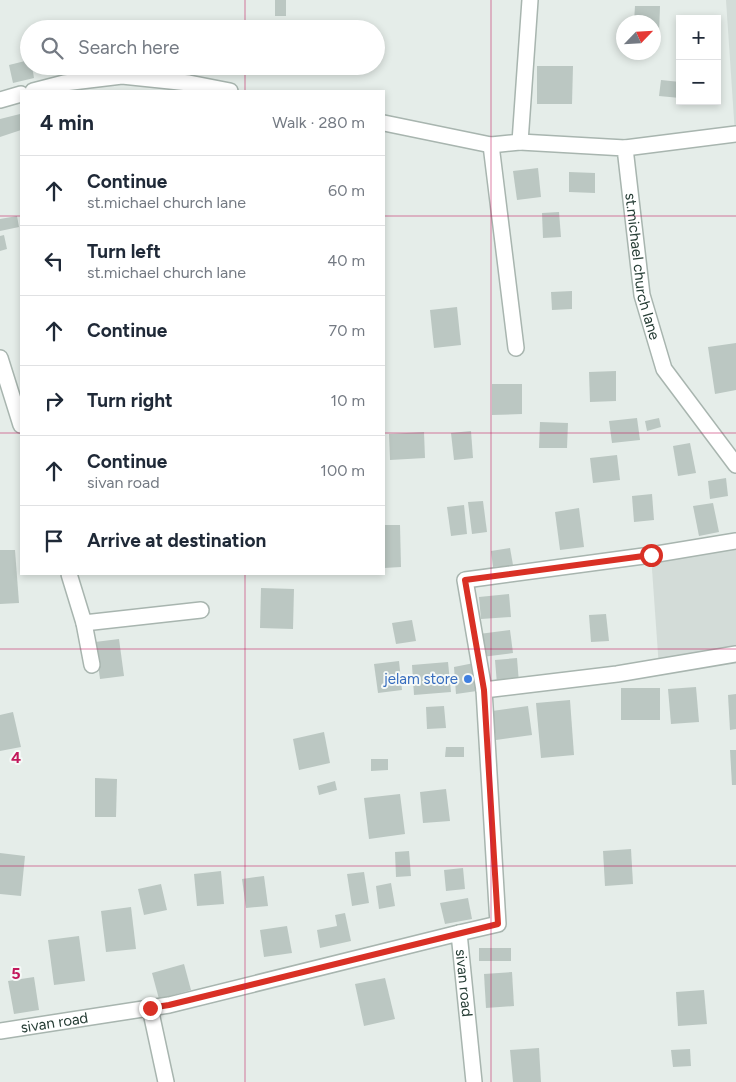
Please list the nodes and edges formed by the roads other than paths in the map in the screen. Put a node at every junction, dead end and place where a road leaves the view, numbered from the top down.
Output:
1 (530, 0) edge
2 (36, 90) edge
3 (225, 90) edge
4 (20, 94) edge
5 (0, 100) edge
6 (385, 123) edge
7 (736, 134) edge
8 (520, 142) junction
9 (491, 145) junction
10 (625, 148) junction
11 (516, 348) dead end
12 (0, 358) edge
13 (20, 422) edge
14 (736, 465) edge
15 (736, 541) edge
16 (69, 575) edge
17 (201, 610) dead end
18 (84, 623) junction
19 (736, 654) edge
20 (92, 665) dead end
21 (484, 690) junction
22 (459, 933) junction
23 (150, 1008) junction
24 (0, 1031) edge
25 (166, 1082) edge
26 (474, 1082) edge

1 - 8 street
2 - 3 street
4 - 5 street
6 - 9 street
7 - 10 street
8 - 9 street
8 - 10 street
9 - 11 street
10 - 14 street, st.michael church lane
12 - 13 street
15 - 21 street
16 - 18 street
17 - 18 street
18 - 20 street
19 - 21 street
21 - 22 street
22 - 23 street, sivan road
22 - 26 street, sivan road
23 - 24 street, sivan road
23 - 25 street

